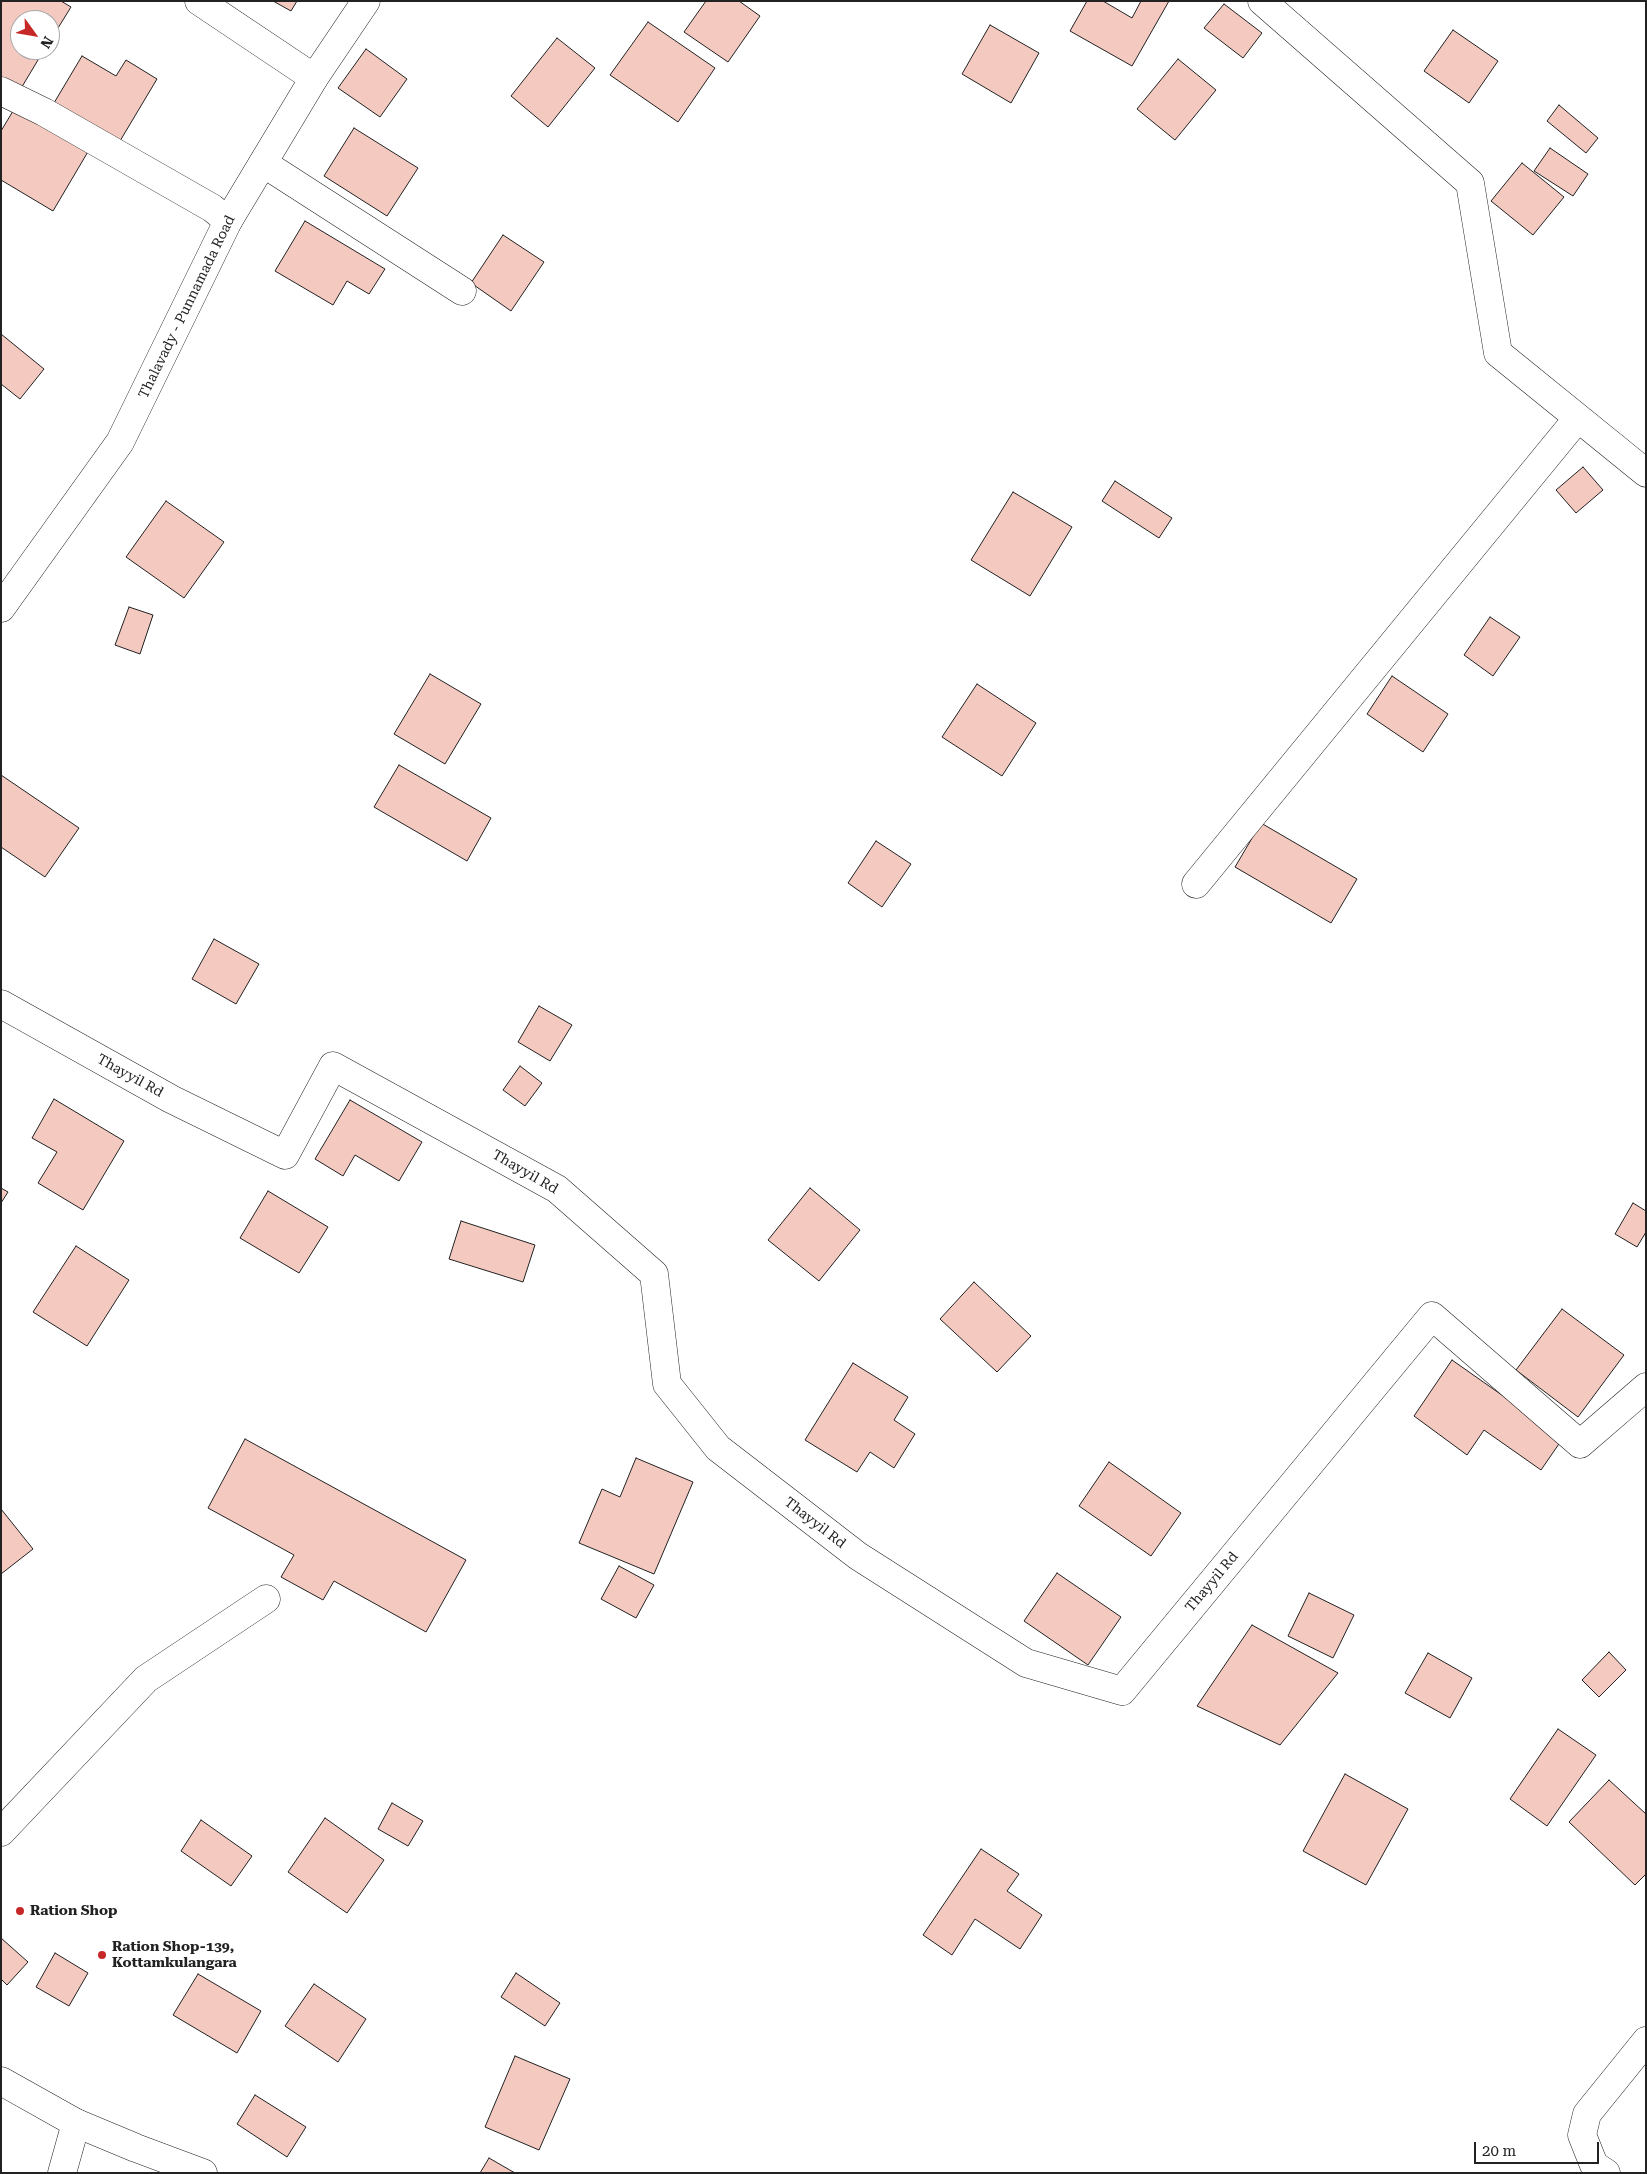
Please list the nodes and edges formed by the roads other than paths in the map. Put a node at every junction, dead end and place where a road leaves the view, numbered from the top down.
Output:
1 (199, 1) edge
2 (366, 1) edge
3 (1262, 1) edge
4 (314, 78) junction
5 (1, 91) edge
6 (263, 164) junction
7 (228, 221) junction
8 (462, 291) dead end
9 (1578, 418) junction
10 (1646, 473) edge
11 (1, 608) edge
12 (1196, 884) dead end
13 (1, 1004) edge
14 (1646, 1387) edge
15 (266, 1599) dead end
16 (1, 1832) edge
17 (1646, 2041) edge
18 (1, 2081) edge
19 (76, 2123) junction
20 (62, 2173) edge
21 (204, 2173) edge
22 (1606, 2173) edge

1 - 4 street
2 - 4 street, Thalavady - Punnamada Road
3 - 9 street
4 - 6 street, Thalavady - Punnamada Road
5 - 7 street
6 - 7 street, Thalavady - Punnamada Road
6 - 8 street
7 - 11 street, Thalavady - Punnamada Road
9 - 10 street
9 - 12 street
13 - 14 street, Thayyil Rd
15 - 16 street
17 - 22 street
18 - 19 street
19 - 20 street
19 - 21 street

